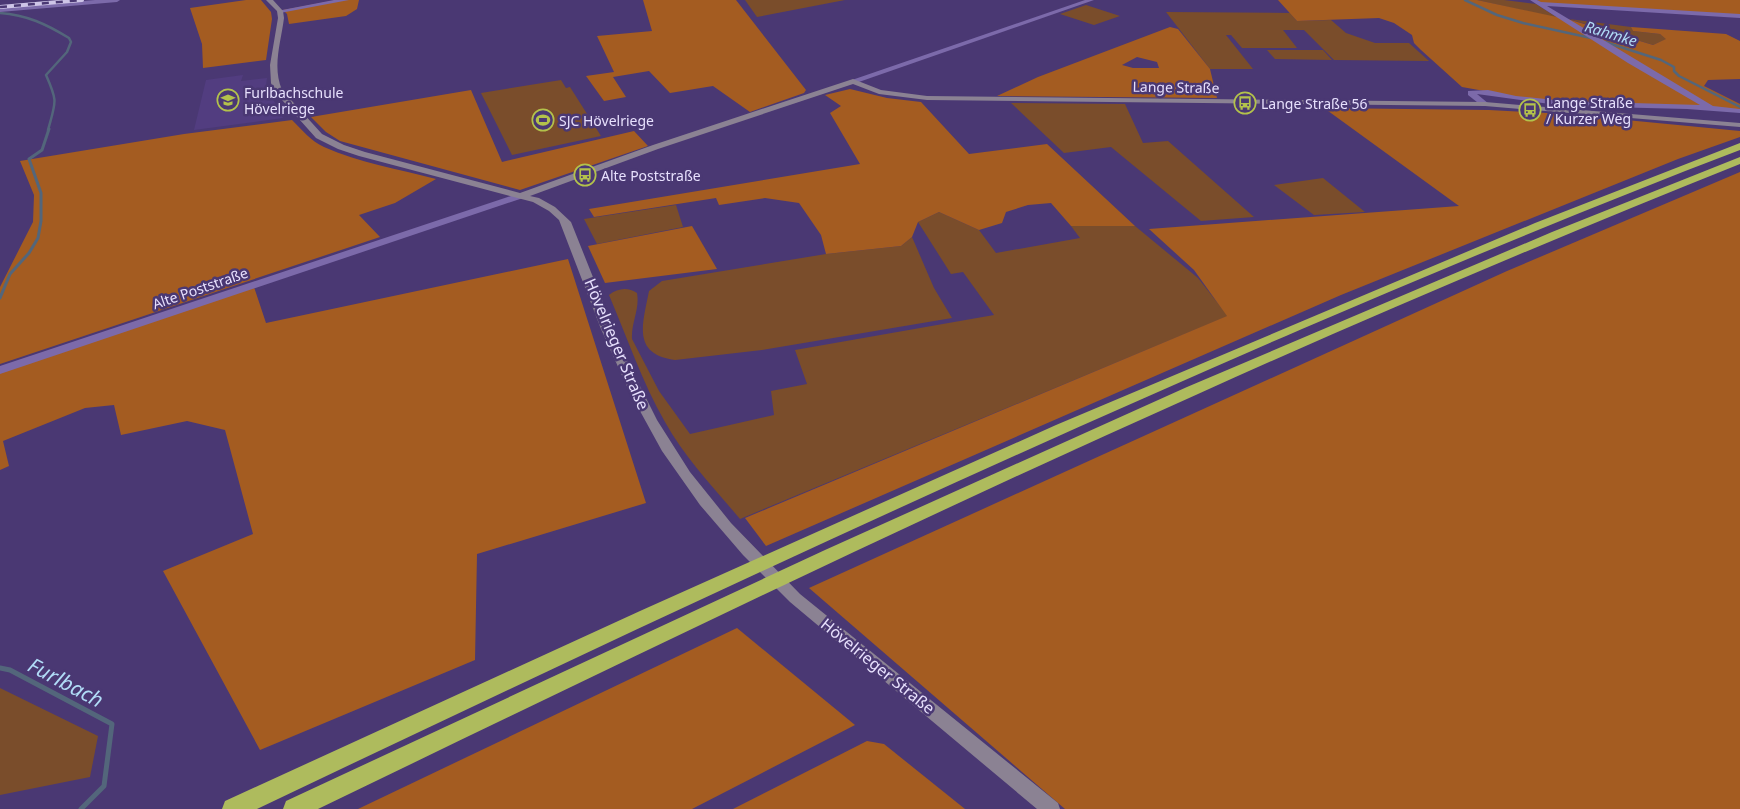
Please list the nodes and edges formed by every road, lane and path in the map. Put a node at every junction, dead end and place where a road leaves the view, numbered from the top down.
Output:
1 (117, 0) edge
2 (269, 0) edge
3 (346, 0) edge
4 (1091, 0) edge
5 (1533, 0) edge
6 (1540, 4) junction
7 (0, 10) edge
8 (280, 11) junction
9 (1740, 16) edge
10 (853, 81) junction
11 (1485, 104) junction
12 (1711, 108) junction
13 (1740, 111) edge
14 (1740, 125) edge
15 (1740, 146) edge
16 (1740, 160) edge
17 (520, 196) junction
18 (0, 370) edge
19 (233, 809) edge
20 (294, 809) edge
21 (1051, 809) edge

1 - 7 street
2 - 8 main road
3 - 8 street
4 - 10 street, Alte Poststraße
5 - 6 street
6 - 9 street
6 - 12 street
8 - 17 main road, Hövelrieger Straße
10 - 11 main road, Lange Straße
10 - 17 main road, Alte Poststraße
11 - 12 street
11 - 14 main road, Lange Straße
12 - 13 street
15 - 19 highway
16 - 20 highway
17 - 18 street, Alte Poststraße
17 - 21 main road, Hövelrieger Straße

